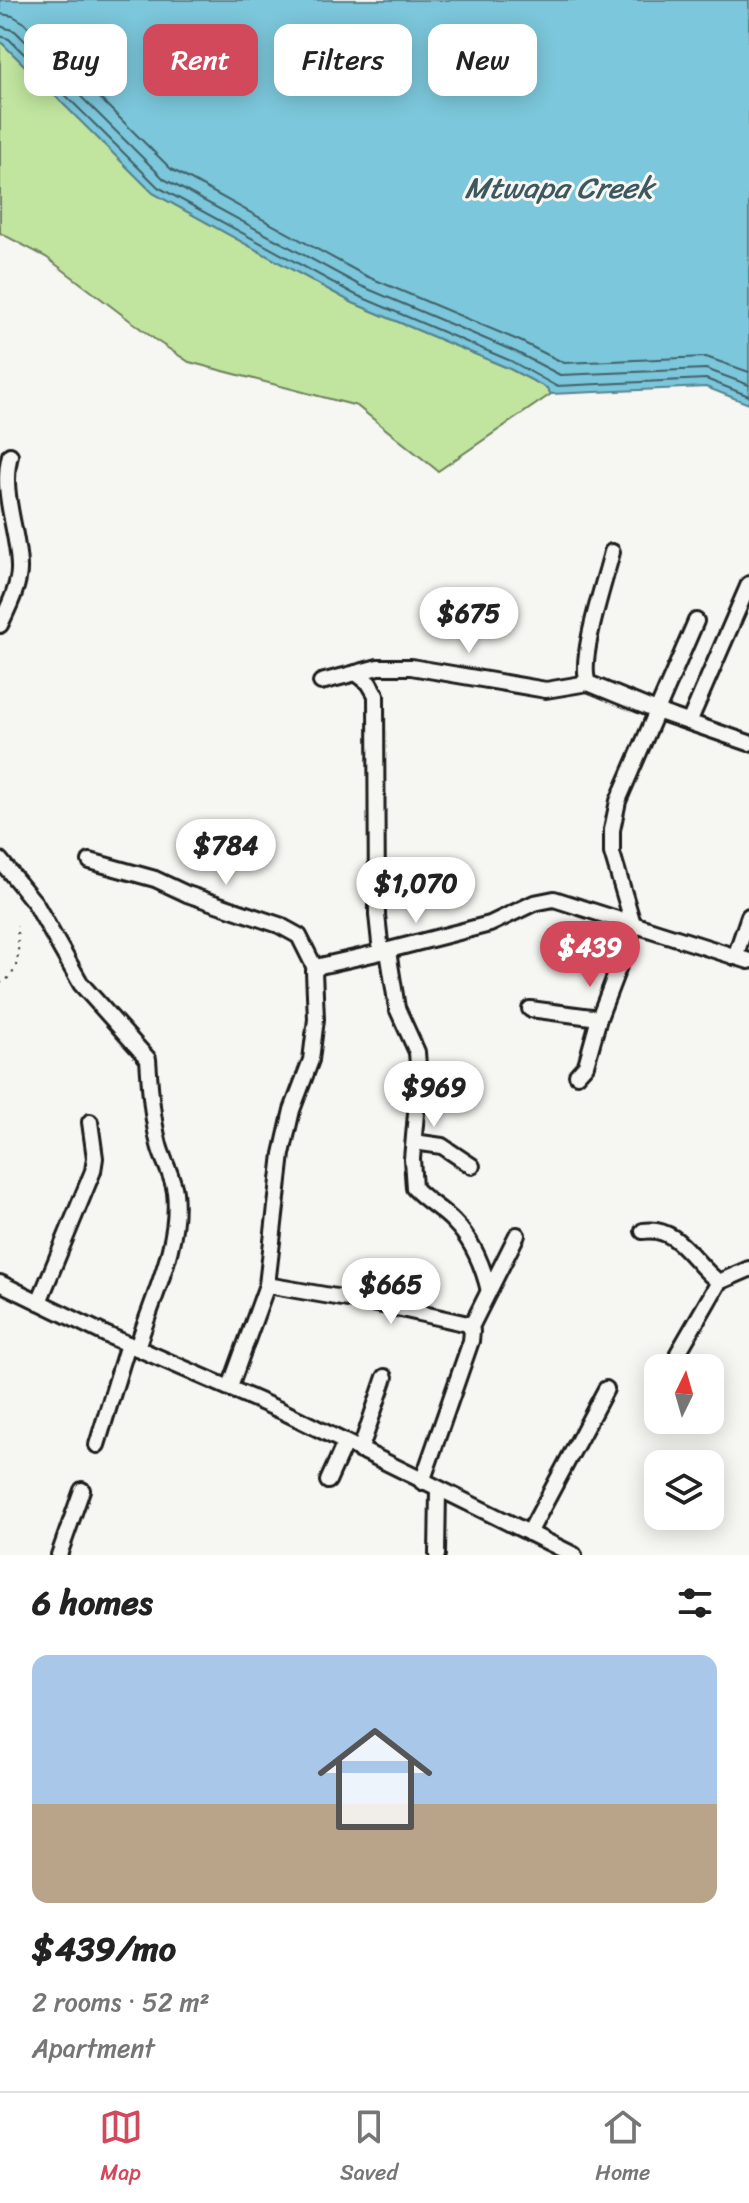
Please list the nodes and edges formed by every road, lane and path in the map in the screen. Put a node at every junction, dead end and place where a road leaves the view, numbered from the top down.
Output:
1 (10, 455) dead end
2 (612, 552) dead end
3 (749, 584) edge
4 (696, 621) dead end
5 (0, 625) edge
6 (356, 673) junction
7 (321, 682) dead end
8 (588, 683) junction
9 (659, 712) junction
10 (690, 720) junction
11 (749, 743) edge
12 (0, 860) edge
13 (90, 861) dead end
14 (749, 916) edge
15 (17, 926) dead end
16 (634, 927) junction
17 (385, 952) junction
18 (742, 959) edge
19 (315, 968) junction
20 (0, 983) edge
21 (530, 1009) dead end
22 (599, 1018) junction
23 (577, 1075) dead end
24 (90, 1122) dead end
25 (414, 1142) junction
26 (472, 1166) dead end
27 (643, 1231) dead end
28 (517, 1235) dead end
29 (749, 1269) edge
30 (719, 1282) junction
31 (0, 1283) edge
32 (267, 1285) junction
33 (489, 1291) junction
34 (39, 1302) junction
35 (471, 1327) junction
36 (132, 1346) junction
37 (678, 1353) dead end
38 (385, 1377) dead end
39 (230, 1387) junction
40 (606, 1389) dead end
41 (345, 1443) junction
42 (97, 1445) dead end
43 (360, 1451) junction
44 (328, 1481) dead end
45 (422, 1482) junction
46 (82, 1490) dead end
47 (438, 1490) junction
48 (529, 1533) junction
49 (437, 1554) edge
50 (59, 1555) edge
51 (574, 1555) edge

1 - 5 street
2 - 8 street
3 - 10 street
4 - 9 street
6 - 7 street
6 - 8 street
6 - 17 street
8 - 9 street
9 - 10 street
9 - 16 street
10 - 11 street
12 - 36 street
13 - 19 street
14 - 18 street
15 - 20 path
16 - 17 street
16 - 18 street
16 - 22 street
17 - 19 street
17 - 25 street
19 - 32 street
21 - 22 street
22 - 23 street
24 - 34 street
25 - 26 street
25 - 33 street
27 - 30 street
28 - 33 street
29 - 30 street
30 - 37 street
31 - 34 street
32 - 35 street
32 - 39 street
33 - 35 street
34 - 36 street
35 - 45 street
36 - 39 street
36 - 42 street
38 - 43 street
39 - 41 street
40 - 48 street
41 - 43 street
41 - 44 street
43 - 45 street
45 - 47 street
46 - 50 street
47 - 48 street
47 - 49 street
48 - 51 street

